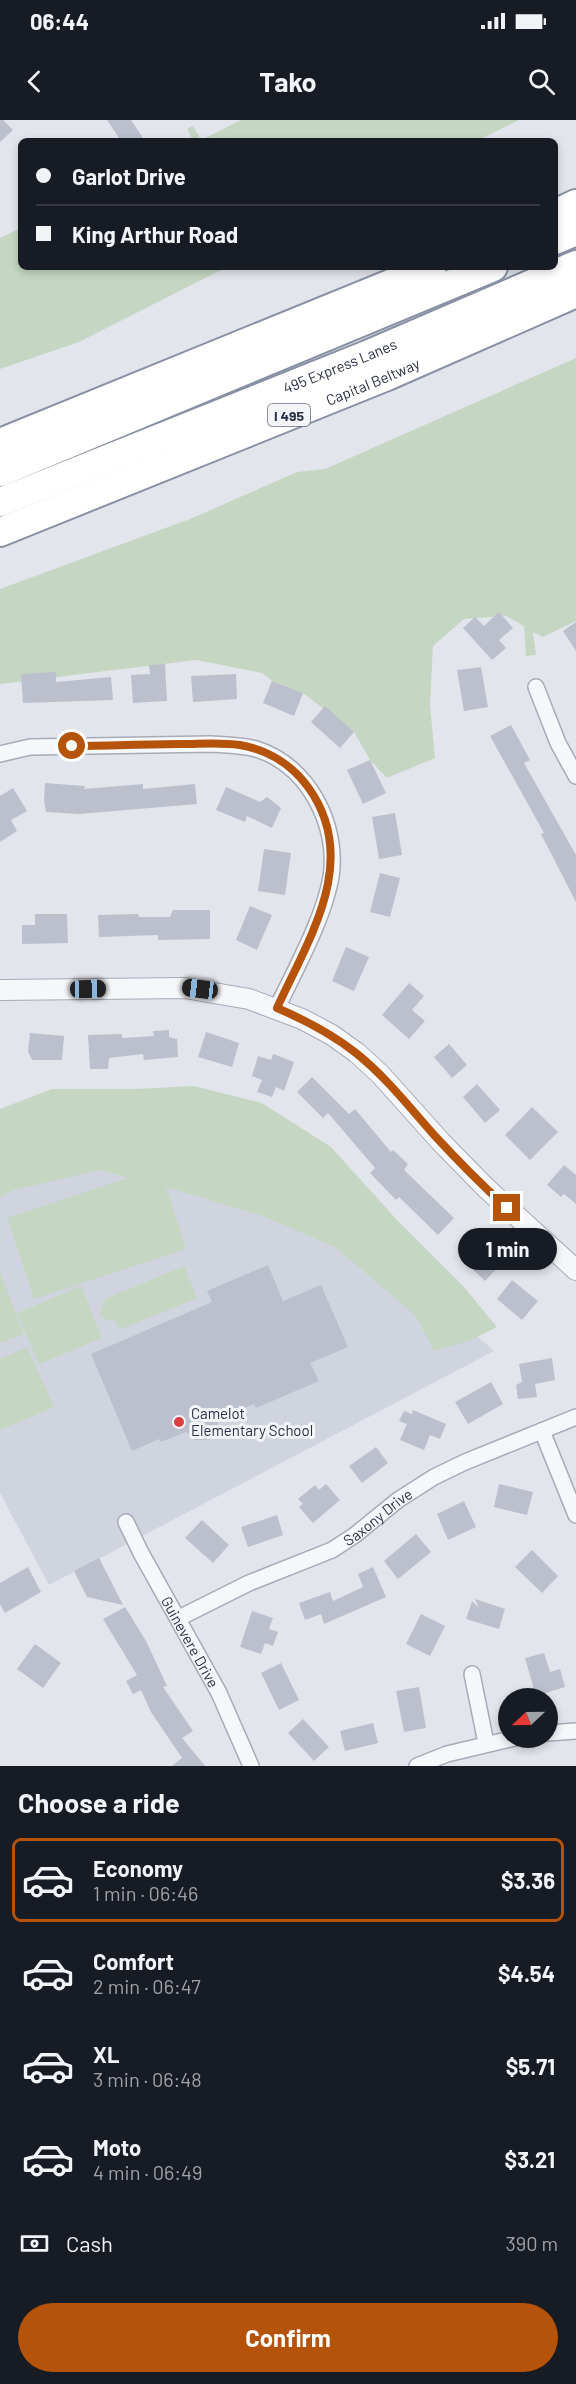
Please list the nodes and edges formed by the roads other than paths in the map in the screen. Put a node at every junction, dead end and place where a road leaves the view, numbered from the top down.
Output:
1 (576, 204) edge
2 (558, 213) edge
3 (576, 231) edge
4 (558, 239) edge
5 (576, 265) edge
6 (425, 270) edge
7 (486, 270) edge
8 (576, 293) edge
9 (0, 443) edge
10 (0, 472) edge
11 (0, 502) edge
12 (0, 532) edge
13 (537, 687) dead end
14 (0, 754) edge
15 (575, 771) edge
16 (0, 990) edge
17 (277, 1008) junction
18 (576, 1270) edge
19 (576, 1417) edge
20 (542, 1431) junction
21 (576, 1515) edge
22 (126, 1521) dead end
23 (179, 1618) junction
24 (472, 1674) dead end
25 (576, 1731) edge
26 (558, 1732) edge
27 (498, 1741) edge
28 (486, 1743) junction
29 (251, 1766) edge
30 (417, 1766) edge

1 - 2 highway
3 - 4 highway
5 - 11 highway, 495 Express Lanes / I 495
6 - 9 highway
7 - 10 highway, 495 Express Lanes
8 - 12 highway, Capital Beltway / I 495
13 - 15 street
14 - 17 street
16 - 17 street
17 - 18 street
19 - 20 street, Saxony Drive
20 - 21 street
20 - 23 street, Saxony Drive
22 - 23 street, Guinevere Drive
23 - 29 street, Guinevere Drive
24 - 28 street
25 - 26 street
27 - 28 street
28 - 30 street

